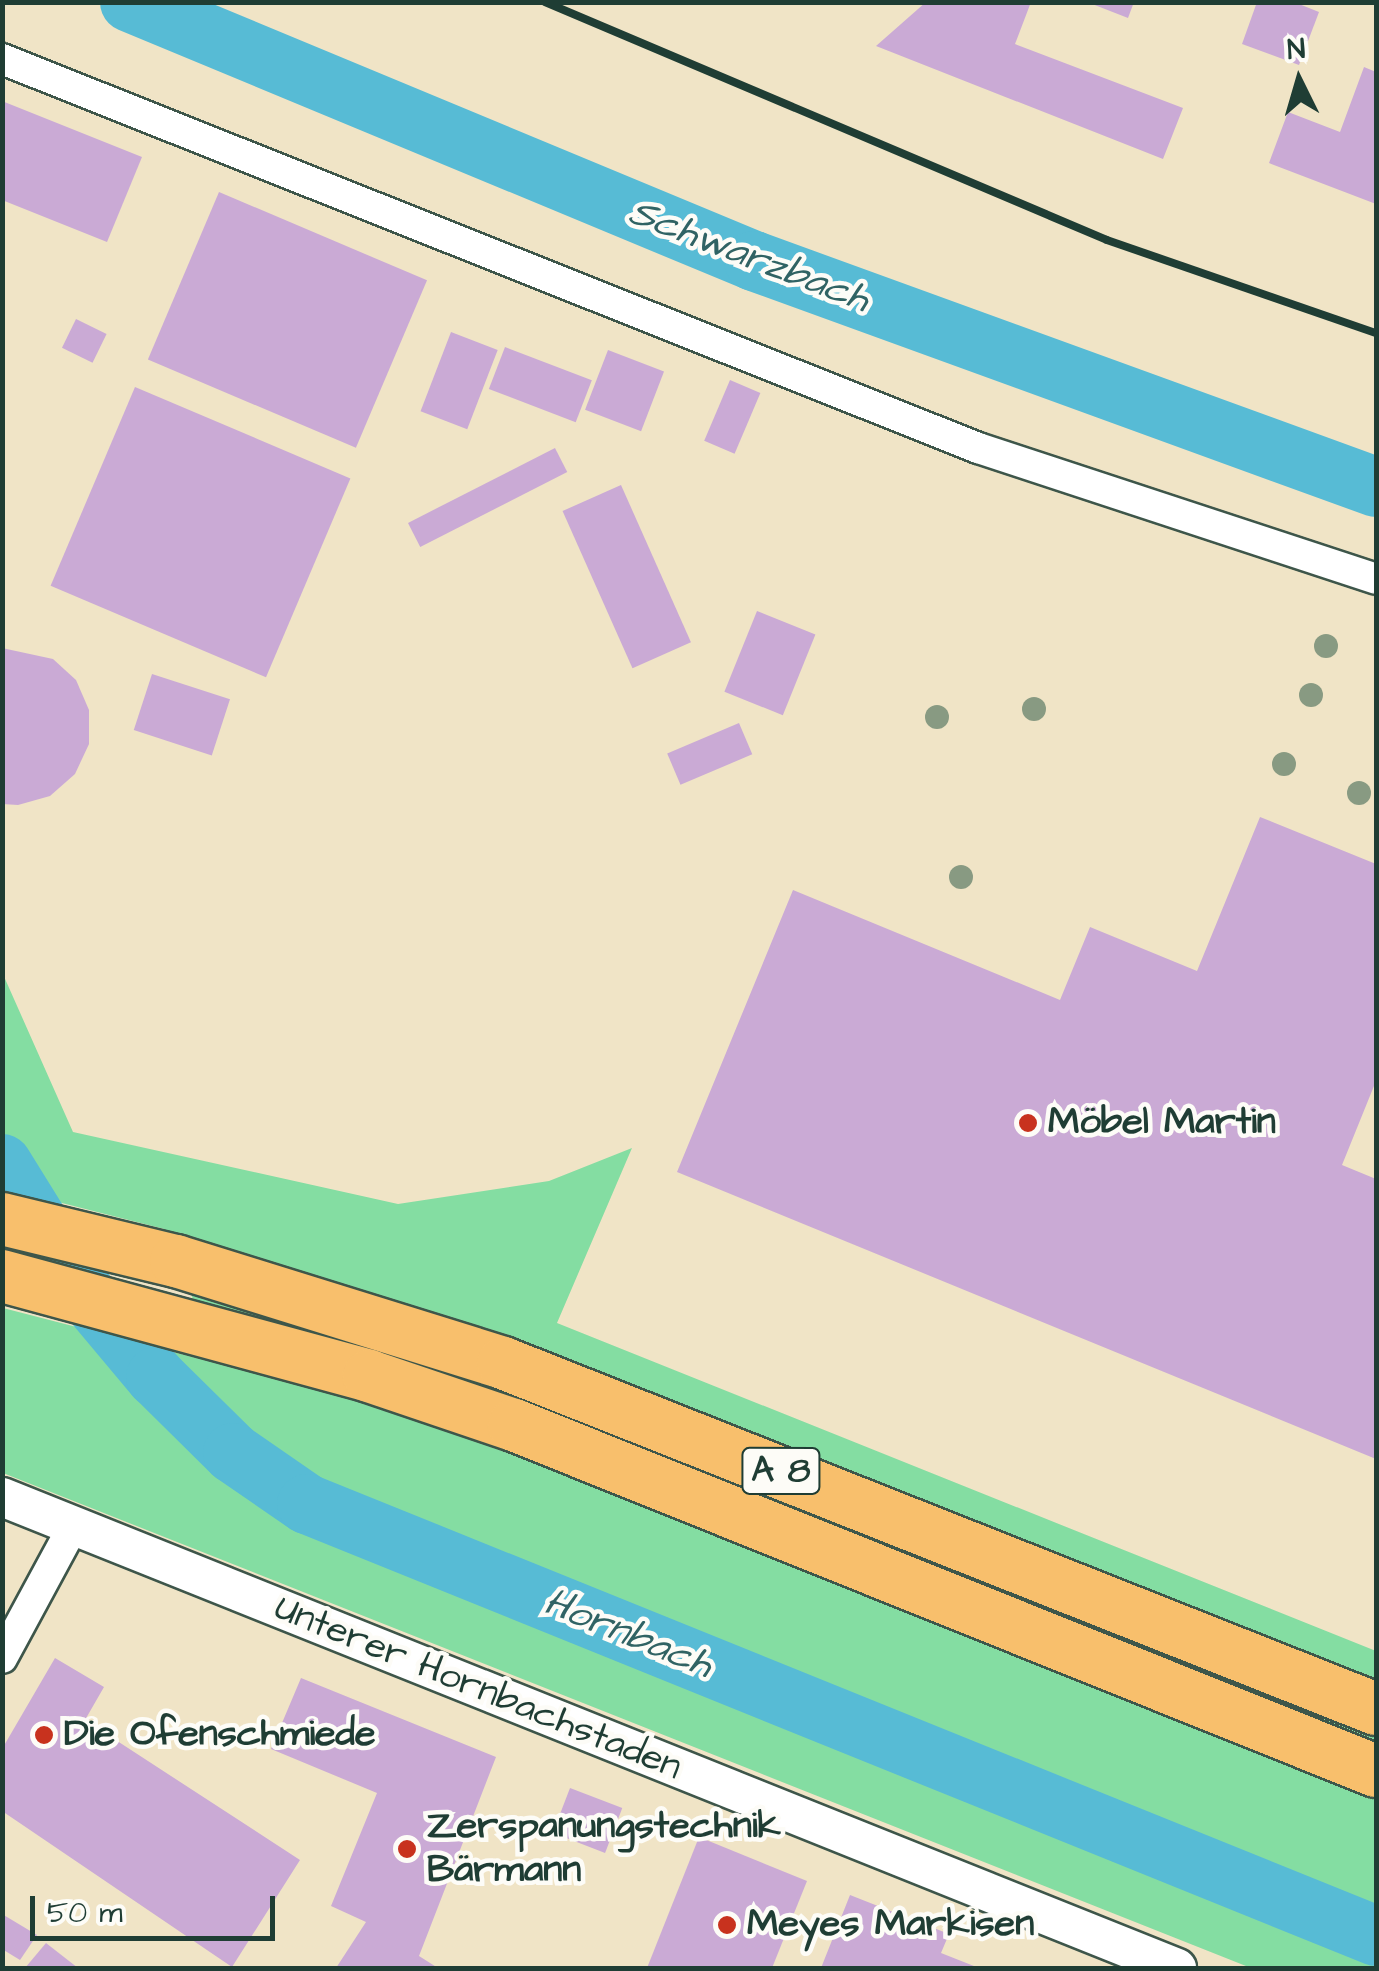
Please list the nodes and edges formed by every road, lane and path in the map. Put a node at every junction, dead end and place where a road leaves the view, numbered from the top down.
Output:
1 (2, 59) edge
2 (1376, 579) edge
3 (2, 1219) edge
4 (2, 1276) edge
5 (2, 1498) edge
6 (74, 1526) junction
7 (2, 1658) edge
8 (1376, 1709) edge
9 (1376, 1771) edge
10 (1177, 1968) edge

1 - 2 street
3 - 8 highway, A 8
4 - 9 highway, A 8
5 - 6 street, Unterer Hornbachstaden
6 - 7 street
6 - 10 street, Unterer Hornbachstaden

